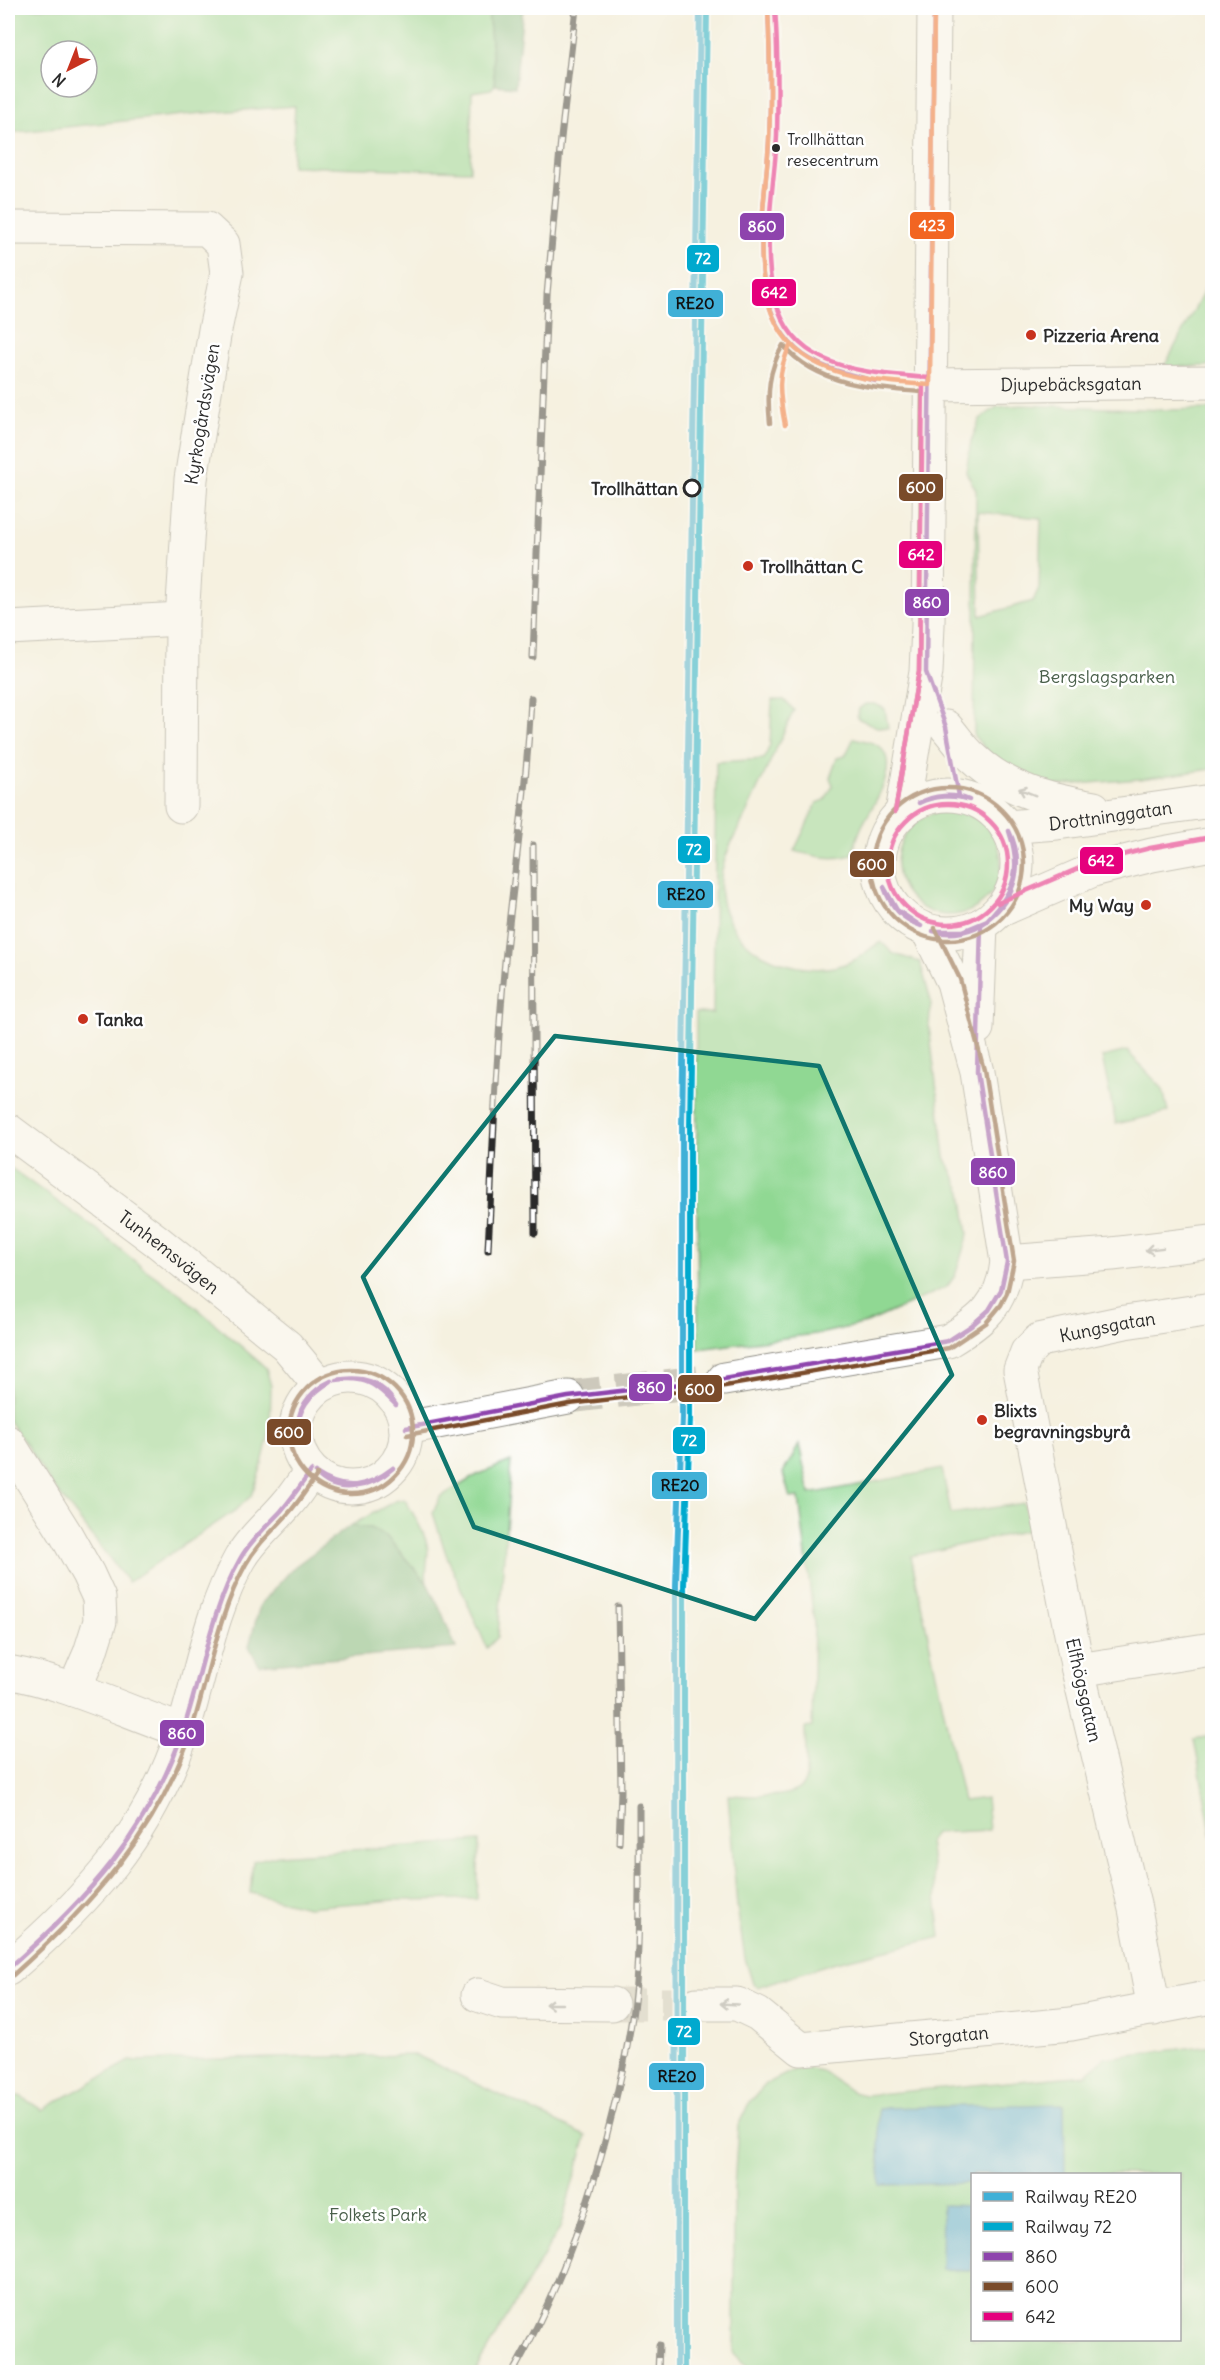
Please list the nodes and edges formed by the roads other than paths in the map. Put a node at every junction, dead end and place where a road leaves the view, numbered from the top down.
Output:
1 (934, 8) edge
2 (8, 228) edge
3 (1212, 382) edge
4 (930, 385) junction
5 (182, 619) junction
6 (8, 628) edge
7 (926, 672) junction
8 (946, 727) junction
9 (959, 796) junction
10 (1212, 801) edge
11 (181, 806) dead end
12 (902, 813) junction
13 (1125, 814) junction
14 (1006, 827) junction
15 (1212, 844) edge
16 (991, 918) junction
17 (928, 931) junction
18 (977, 1072) junction
19 (8, 1130) edge
20 (1212, 1242) edge
21 (1007, 1262) junction
22 (1212, 1309) edge
23 (1020, 1370) joint
24 (724, 1379) tunnel mouth
25 (320, 1386) junction
26 (568, 1397) tunnel mouth
27 (406, 1428) junction
28 (8, 1442) edge
29 (311, 1471) junction
30 (1212, 1649) edge
31 (1078, 1670) junction
32 (8, 1672) edge
33 (74, 1690) junction
34 (183, 1731) junction
35 (8, 1969) edge
36 (478, 1995) dead end
37 (1212, 1997) edge
38 (612, 2004) tunnel mouth
39 (697, 2004) tunnel mouth
40 (1154, 2008) junction

1 - 4 street
2 - 5 street, Kyrkogårdsvägen
3 - 4 street, Djupebäcksgatan
4 - 7 street
5 - 6 street
5 - 11 street, Kyrkogårdsvägen
7 - 8 street
7 - 12 street
8 - 9 street
13 -> 8 street
9 - 12 street
9 - 14 street
10 - 13 street, Drottninggatan
12 - 17 street
13 - 14 street, Drottninggatan
14 - 16 street
15 - 16 street
16 - 17 street
16 - 18 street
17 - 18 street
18 - 21 street
19 - 25 street, Tunhemsvägen
20 -> 21 street
21 - 24 street
22 - 23 street, Kungsgatan
23 - 31 street, Elfhögsgatan
25 - 27 street
25 - 29 street
26 - 27 street
27 - 29 street
28 - 33 street
29 - 34 street
30 - 31 street
31 - 40 street, Elfhögsgatan
32 - 33 street
33 - 34 street
34 - 35 street
38 -> 36 street
37 - 40 street, Storgatan
40 -> 39 street, Storgatan

